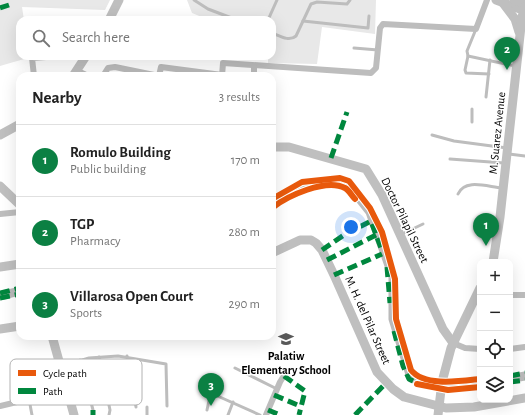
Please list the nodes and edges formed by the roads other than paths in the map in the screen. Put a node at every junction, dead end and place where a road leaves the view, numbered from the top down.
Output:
1 (119, 0) edge
2 (194, 0) edge
3 (277, 0) edge
4 (350, 0) edge
5 (487, 0) edge
6 (514, 0) edge
7 (499, 1) edge
8 (525, 8) edge
9 (111, 16) edge
10 (226, 16) edge
11 (270, 16) edge
12 (369, 16) dead end
13 (303, 21) junction
14 (476, 29) junction
15 (522, 34) edge
16 (276, 35) edge
17 (354, 48) dead end
18 (378, 50) junction
19 (468, 56) junction
20 (32, 60) edge
21 (84, 60) edge
22 (490, 60) junction
23 (254, 66) junction
24 (517, 66) junction
25 (34, 72) edge
26 (82, 72) edge
27 (106, 72) edge
28 (139, 72) edge
29 (160, 72) edge
30 (195, 72) edge
31 (222, 72) edge
32 (254, 72) edge
33 (489, 74) junction
34 (486, 97) dead end
35 (472, 109) dead end
36 (472, 122) dead end
37 (16, 126) edge
38 (0, 135) edge
39 (432, 135) dead end
40 (276, 147) edge
41 (507, 155) junction
42 (525, 156) edge
43 (450, 158) dead end
44 (0, 186) edge
45 (503, 188) junction
46 (458, 194) dead end
47 (16, 201) edge
48 (16, 212) edge
49 (0, 214) edge
50 (423, 224) dead end
51 (400, 235) junction
52 (276, 251) edge
53 (494, 259) edge
54 (16, 265) edge
55 (0, 267) edge
56 (477, 294) edge
57 (525, 294) edge
58 (513, 295) edge
59 (16, 327) edge
60 (0, 329) edge
61 (53, 340) edge
62 (453, 343) junction
63 (525, 347) edge
64 (477, 348) edge
65 (513, 349) edge
66 (128, 356) junction
67 (99, 357) joint
68 (59, 359) edge
69 (86, 359) edge
70 (128, 359) edge
71 (235, 368) dead end
72 (285, 374) dead end
73 (276, 389) junction
74 (525, 398) edge
75 (233, 402) junction
76 (10, 404) edge
77 (30, 405) edge
78 (71, 405) edge
79 (92, 405) edge
80 (109, 405) edge
81 (0, 406) edge
82 (167, 406) dead end
83 (147, 407) dead end
84 (93, 410) dead end
85 (207, 410) dead end
86 (439, 411) edge
87 (32, 415) edge
88 (74, 415) edge
89 (110, 415) edge
90 (147, 415) edge
91 (228, 415) edge
92 (260, 415) edge
93 (266, 415) edge

1 - 9 street
2 - 10 lane
3 - 11 lane
4 - 13 lane
5 - 14 street
6 - 8 street
7 - 8 street
7 - 15 street
8 - 15 street, M. Suarez Avenue
12 - 13 lane
13 - 16 lane
14 - 18 street
14 - 19 lane
15 - 24 street, M. Suarez Avenue
17 - 18 lane
18 - 23 street
19 - 22 lane
19 - 33 lane
20 - 25 street
21 - 26 street
22 - 24 lane
22 - 33 lane
23 - 31 street
23 - 32 street
24 - 41 street, M. Suarez Avenue
27 - 28 street
29 - 30 street
33 - 34 lane
35 - 36 lane
37 - 38 street
39 - 41 lane
40 - 51 street, Doctor Pilapil Street
41 - 42 lane
41 - 43 lane
41 - 45 street, M. Suarez Avenue
44 - 47 street
45 - 46 lane
45 - 53 street, M. Suarez Avenue
48 - 49 street
50 - 51 lane
51 - 62 street, Doctor Pilapil Street
52 - 86 street, M. H. del Pilar Street
54 - 55 street
56 - 62 street
57 - 58 street
59 - 60 street
61 - 68 street
62 - 64 street
62 - 86 street
63 - 65 street
66 - 67 lane
66 - 70 lane
66 - 82 lane
67 - 69 lane
71 - 73 lane
72 - 73 street
73 - 93 street
74 - 86 street, M. H. del Pilar Street
75 - 85 lane
75 - 91 lane
75 - 92 lane
76 - 81 street
77 - 87 lane
78 - 88 street
79 - 84 lane
80 - 89 lane
83 - 90 lane

